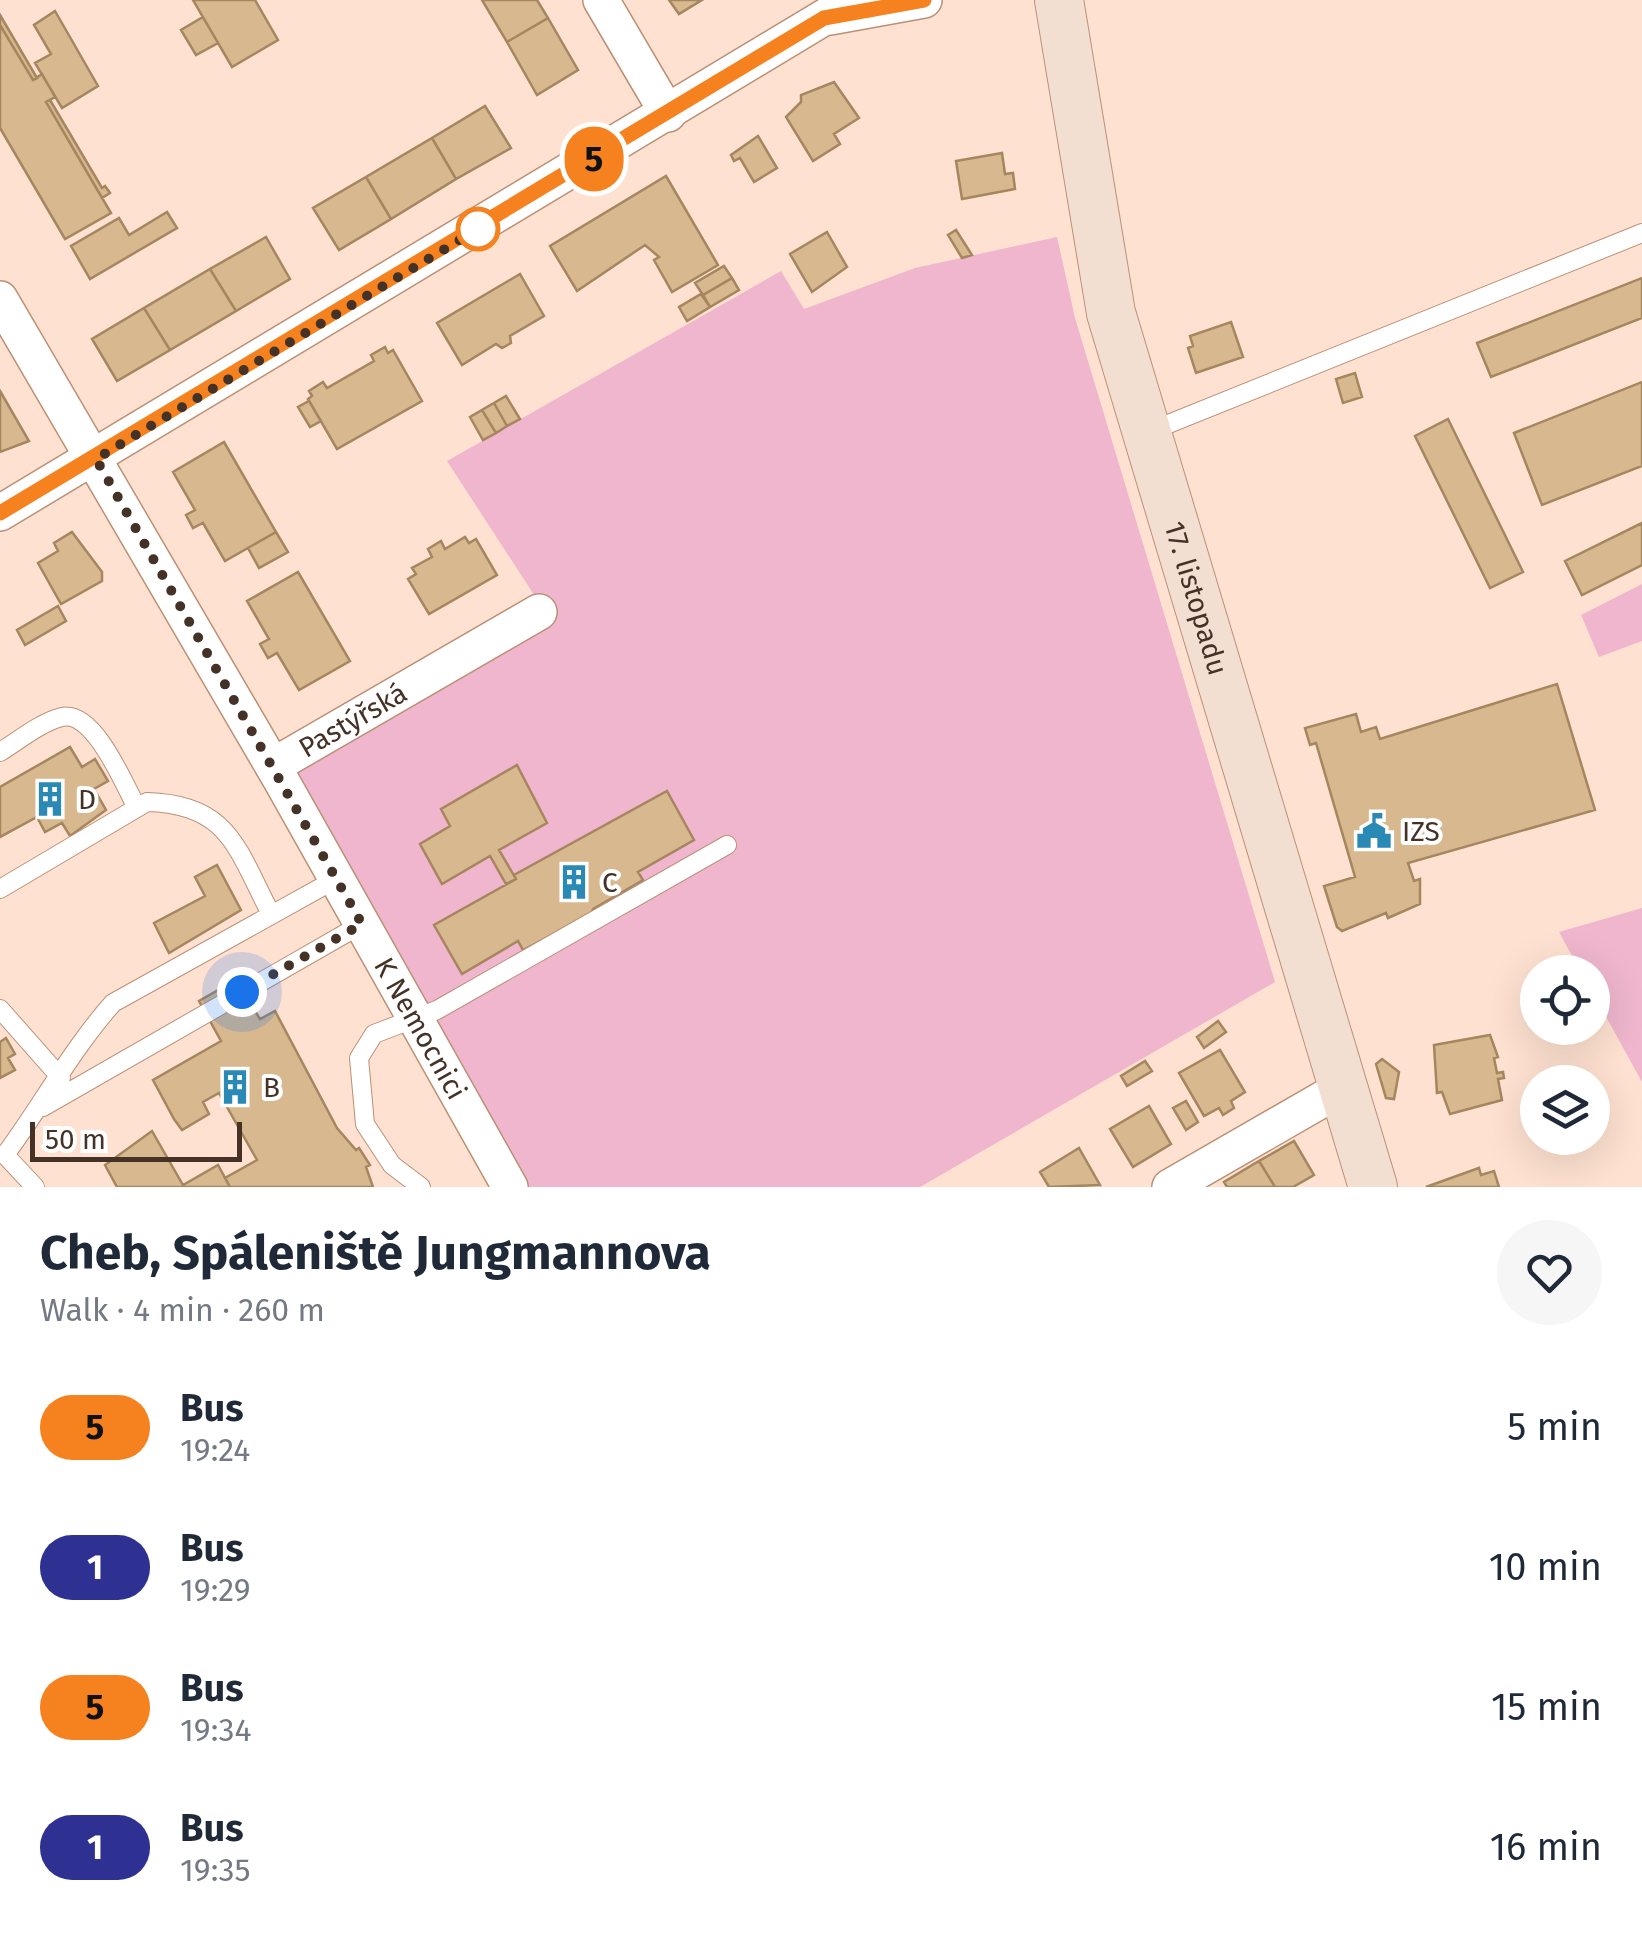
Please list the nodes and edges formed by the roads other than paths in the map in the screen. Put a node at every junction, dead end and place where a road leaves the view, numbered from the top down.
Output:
1 (601, 0) edge
2 (924, 0) edge
3 (1059, 0) edge
4 (838, 9) edge
5 (668, 114) junction
6 (1642, 233) edge
7 (0, 299) edge
8 (1144, 434) junction
9 (96, 459) junction
10 (0, 513) edge
11 (540, 612) dead end
12 (0, 752) edge
13 (273, 766) junction
14 (137, 808) junction
15 (727, 845) dead end
16 (336, 878) junction
17 (0, 890) edge
18 (272, 914) junction
19 (362, 924) junction
20 (0, 1009) edge
21 (414, 1016) junction
22 (61, 1078) junction
23 (1342, 1088) junction
24 (38, 1110) junction
25 (3, 1156) edge
26 (35, 1187) edge
27 (421, 1187) edge
28 (510, 1187) edge
29 (1170, 1187) edge
30 (1373, 1187) edge

1 - 5 street
2 - 4 street
3 - 8 street, 17. listopadu
4 - 5 street
5 - 9 street
6 - 8 lane
7 - 9 street, Pastýřská
8 - 23 street, 17. listopadu
9 - 10 street
9 - 13 street, Pastýřská
11 - 13 street, Pastýřská
12 - 14 lane
13 - 16 street, K Nemocnici
14 - 17 lane
14 - 18 lane
15 - 21 lane
16 - 18 lane
16 - 19 street, K Nemocnici
18 - 22 lane
19 - 21 street, K Nemocnici
19 - 24 lane
20 - 22 lane
21 - 27 lane
21 - 28 street, K Nemocnici
22 - 24 lane
23 - 29 street
23 - 30 street, 17. listopadu
24 - 25 lane
25 - 26 lane

